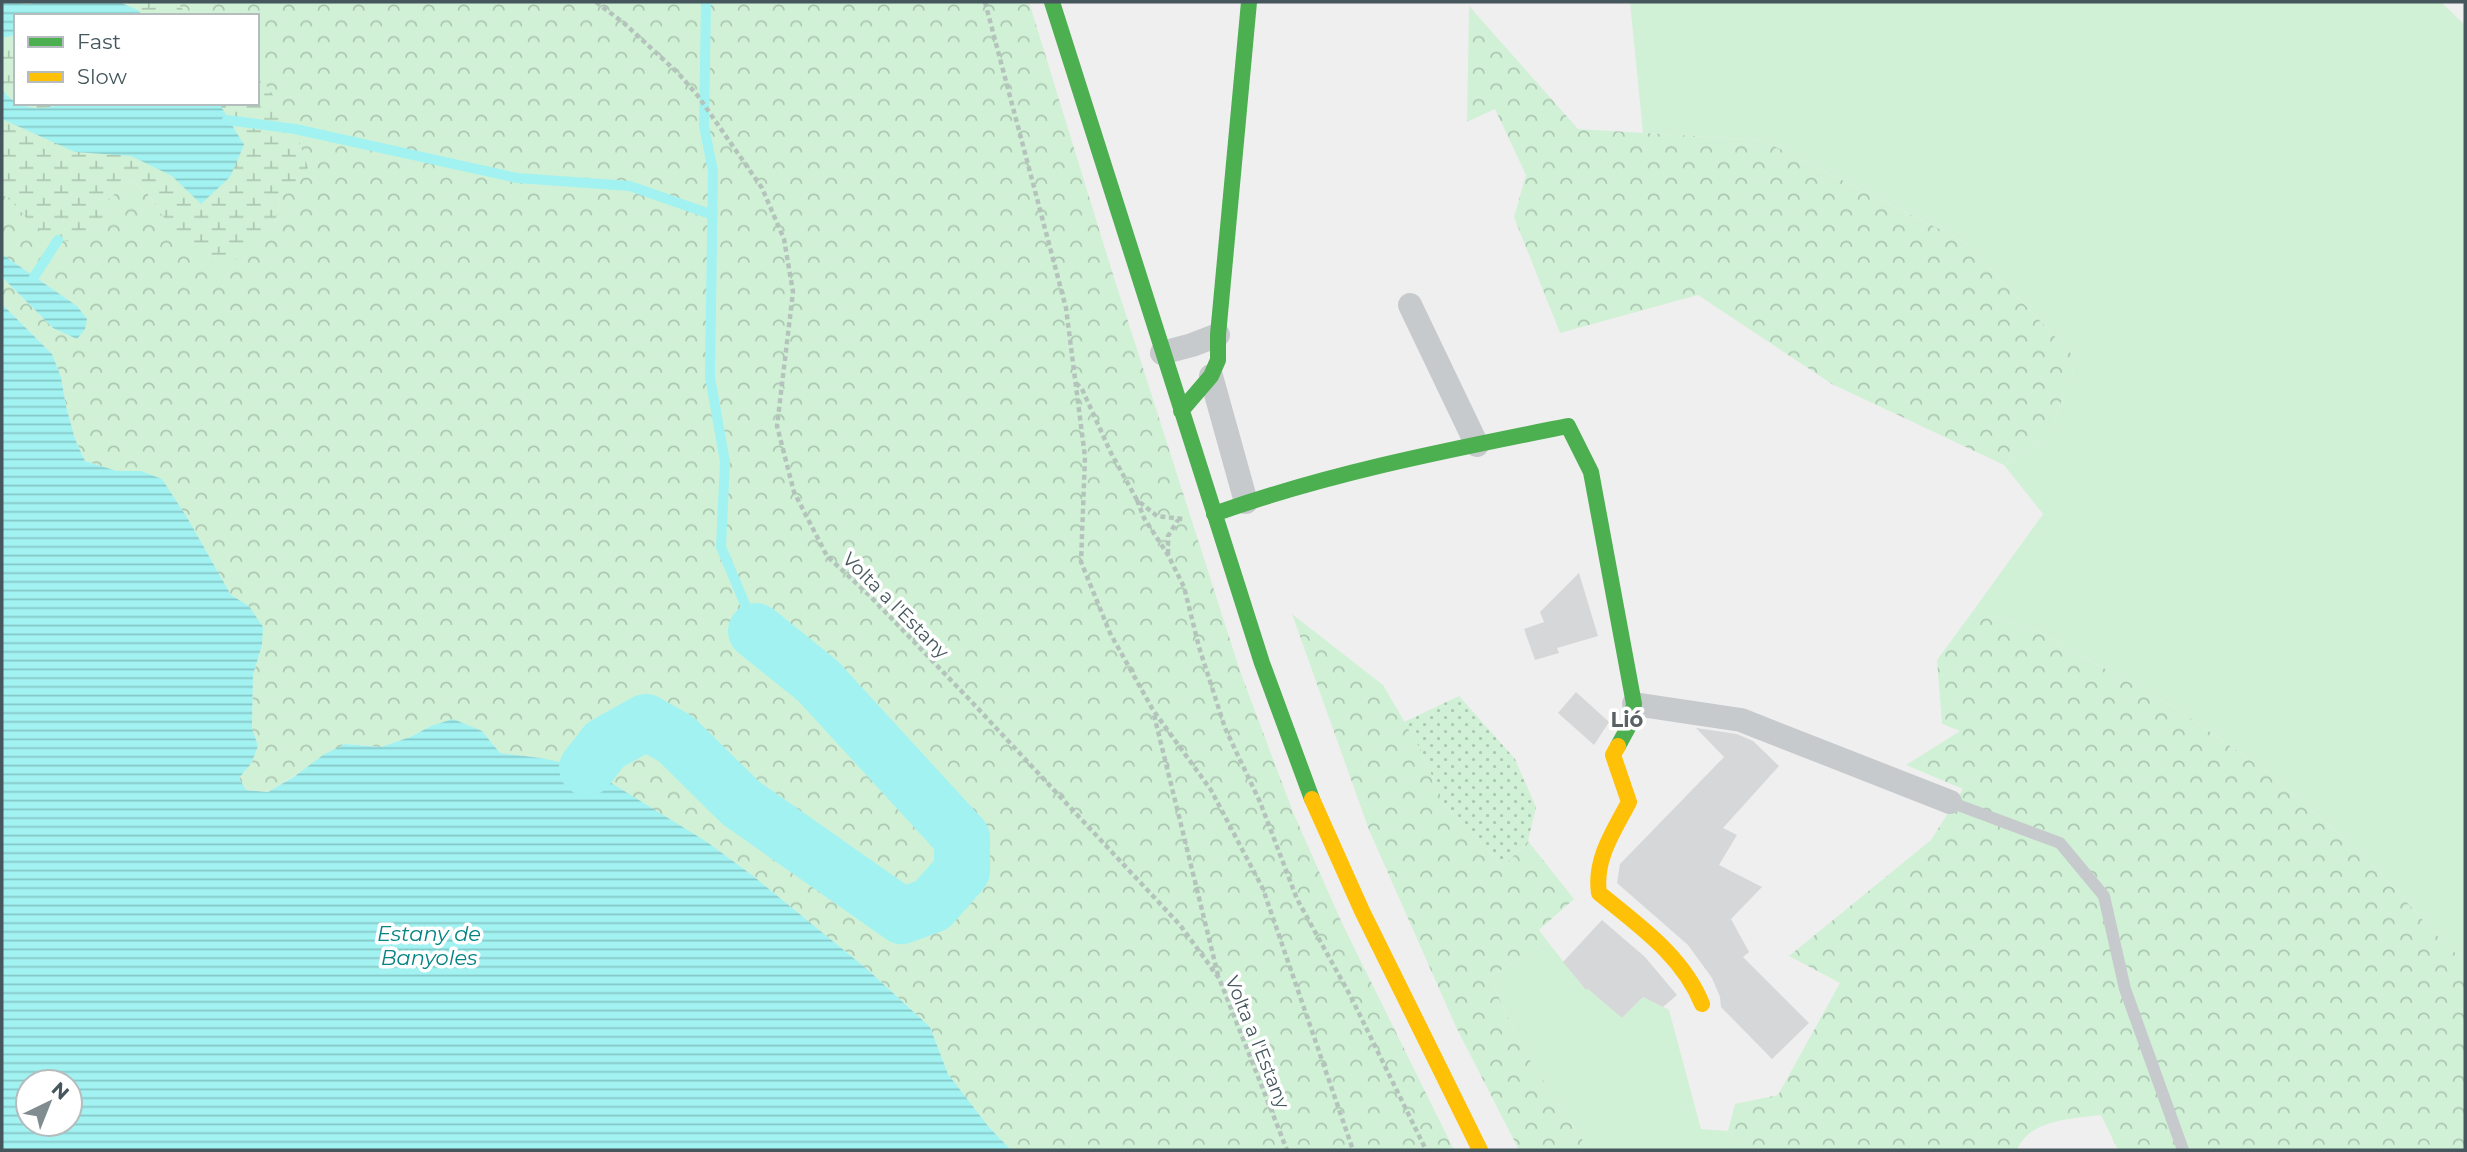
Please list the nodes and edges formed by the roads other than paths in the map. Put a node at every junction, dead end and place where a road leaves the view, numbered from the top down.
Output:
1 (1052, 2) edge
2 (1249, 2) edge
3 (1410, 304) dead end
4 (1218, 335) junction
5 (1162, 353) junction
6 (1211, 376) junction
7 (1181, 411) junction
8 (1478, 444) junction
9 (1246, 502) junction
10 (1214, 513) junction
11 (1634, 704) junction
12 (1950, 802) joint
13 (1702, 1004) dead end
14 (1480, 1150) edge
15 (2183, 1150) edge

1 - 5 street
2 - 4 street
3 - 8 street
4 - 5 street
4 - 6 street
5 - 7 street
6 - 7 street
6 - 9 street
7 - 10 street
8 - 9 street
8 - 11 street
9 - 10 street
10 - 14 street
11 - 12 street
11 - 13 street
12 - 15 lane

